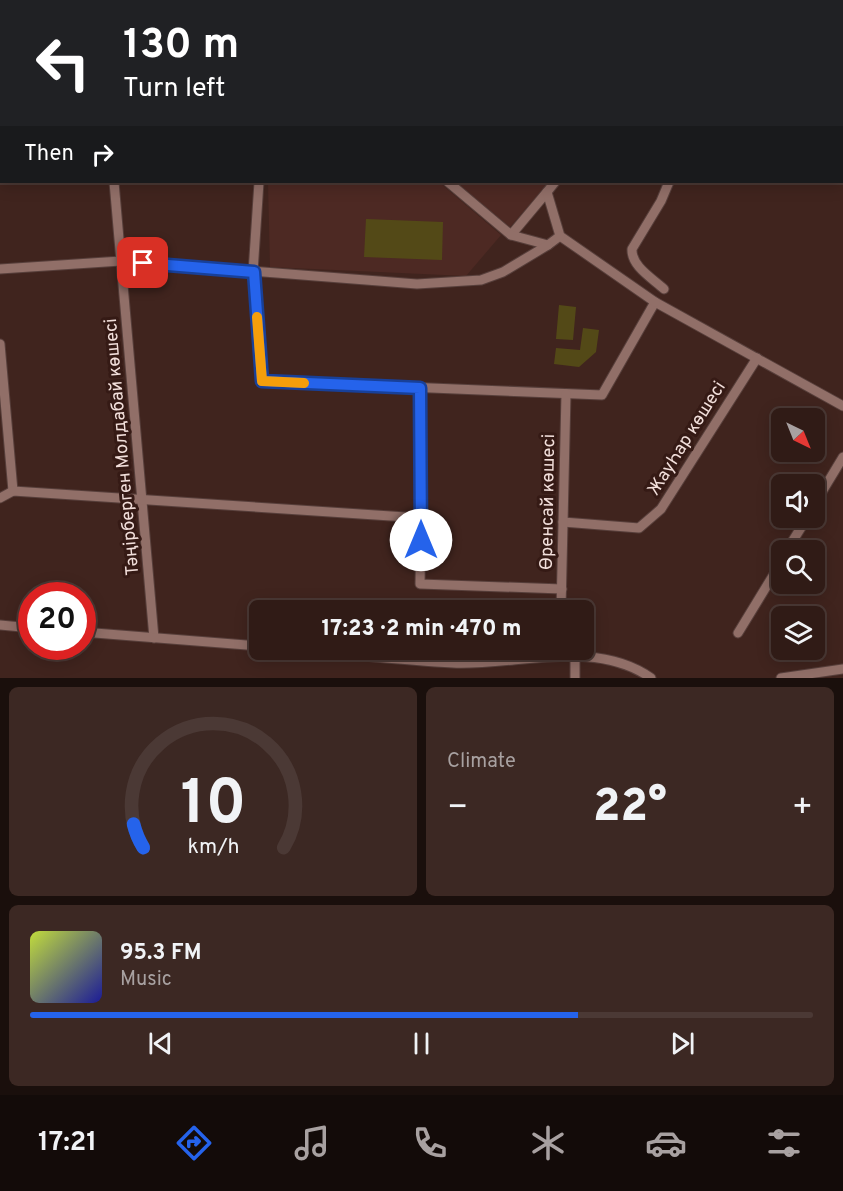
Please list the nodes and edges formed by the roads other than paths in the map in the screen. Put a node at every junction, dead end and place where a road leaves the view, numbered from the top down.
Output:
1 (114, 183) edge
2 (259, 183) edge
3 (449, 183) edge
4 (554, 183) edge
5 (669, 183) edge
6 (547, 192) junction
7 (508, 233) junction
8 (560, 236) junction
9 (548, 245) junction
10 (121, 261) junction
11 (0, 269) edge
12 (254, 272) junction
13 (664, 289) dead end
14 (655, 302) junction
15 (0, 344) edge
16 (757, 358) junction
17 (420, 388) junction
18 (566, 394) junction
19 (843, 406) edge
20 (843, 457) edge
21 (825, 487) edge
22 (13, 491) junction
23 (0, 498) edge
24 (142, 500) junction
25 (421, 518) junction
26 (563, 522) junction
27 (771, 579) edge
28 (562, 589) junction
29 (561, 600) edge
30 (0, 625) edge
31 (18, 627) edge
32 (96, 633) edge
33 (738, 633) dead end
34 (154, 638) junction
35 (249, 645) edge
36 (594, 659) edge
37 (419, 660) edge
38 (485, 660) edge
39 (575, 660) edge
40 (843, 669) edge
41 (575, 678) edge
42 (651, 678) edge
43 (781, 678) edge

1 - 10 street, Тәңірберген Молдабай көшесі
2 - 12 street
3 - 7 street
4 - 6 street
5 - 13 street
6 - 7 street
6 - 8 street
7 - 9 street
8 - 9 street
8 - 14 street
9 - 12 street
10 - 11 street
10 - 12 street
10 - 24 street, Тәңірберген Молдабай көшесі
12 - 17 street
14 - 16 street
14 - 18 street
15 - 22 street
16 - 19 street
16 - 26 street, ЖауҺар көшесі
17 - 18 street
17 - 25 street
18 - 26 street, Өренсай көшесі
20 - 21 street
22 - 23 street
22 - 24 street
24 - 25 street
24 - 34 street, Тәңірберген Молдабай көшесі
25 - 28 street
26 - 28 street, Өренсай көшесі
27 - 33 street
28 - 29 street, Өренсай көшесі
30 - 31 street
32 - 34 street
34 - 35 street
36 - 42 street
37 - 38 street
39 - 41 street
40 - 43 street

